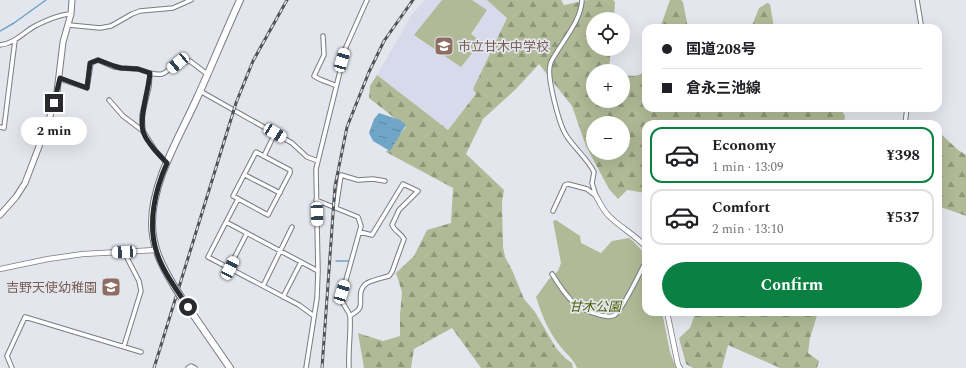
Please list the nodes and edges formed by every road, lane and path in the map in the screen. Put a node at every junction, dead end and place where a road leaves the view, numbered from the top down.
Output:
1 (72, 0) edge
2 (191, 0) edge
3 (240, 0) edge
4 (367, 0) edge
5 (582, 0) edge
6 (917, 0) edge
7 (71, 14) junction
8 (920, 24) edge
9 (69, 25) junction
10 (323, 36) dead end
11 (16, 40) junction
12 (0, 45) edge
13 (150, 73) junction
14 (207, 74) junction
15 (60, 78) junction
16 (336, 86) junction
17 (200, 91) junction
18 (109, 100) dead end
19 (0, 127) edge
20 (143, 131) junction
21 (275, 133) junction
22 (264, 156) junction
23 (318, 161) junction
24 (167, 163) junction
25 (245, 175) junction
26 (385, 181) dead end
27 (280, 193) junction
28 (596, 196) junction
29 (238, 199) junction
30 (316, 200) junction
31 (336, 208) junction
32 (553, 211) dead end
33 (0, 215) edge
34 (226, 222) junction
35 (292, 227) dead end
36 (360, 232) junction
37 (247, 233) junction
38 (642, 243) edge
39 (156, 250) junction
40 (280, 250) junction
41 (124, 252) junction
42 (301, 262) junction
43 (230, 268) junction
44 (642, 268) edge
45 (0, 269) edge
46 (318, 271) junction
47 (552, 274) dead end
48 (263, 286) junction
49 (283, 296) junction
50 (314, 316) junction
51 (350, 316) junction
52 (668, 316) edge
53 (124, 346) junction
54 (141, 352) dead end
55 (12, 368) edge
56 (188, 368) edge
57 (195, 368) edge
58 (230, 368) edge
59 (306, 368) edge
60 (349, 368) edge
61 (680, 368) edge

1 - 7 main road
2 - 9 street
3 - 14 highway
4 - 16 street
5 - 28 street
6 - 8 street
7 - 9 main road
7 - 11 street
9 - 15 main road
10 - 16 street
11 - 12 street
11 - 19 street
13 - 14 street
13 - 15 street
13 - 20 street
14 - 17 highway
15 - 33 main road
16 - 23 street
17 - 21 street
17 - 24 highway
18 - 20 street
20 - 24 street
21 - 22 street
21 - 23 street
22 - 25 street
22 - 27 street
23 - 30 street
24 - 39 highway
25 - 27 street
25 - 29 street
26 - 31 street
27 - 29 street
28 - 32 street
28 - 38 street
29 - 34 street
30 - 31 street
30 - 46 street
31 - 36 street
34 - 37 street
34 - 43 street
35 - 40 street
36 - 51 street
36 - 51 street
37 - 40 street
37 - 43 street
39 - 41 street
39 - 58 highway, bridge
40 - 42 street
40 - 48 street
41 - 45 street
41 - 53 street
42 - 46 street
42 - 49 street
43 - 48 street
44 - 47 street
46 - 50 street
48 - 49 street
49 - 50 street
50 - 59 street
51 - 60 street
52 - 61 street
53 - 54 street
53 - 55 street
56 - 57 street

